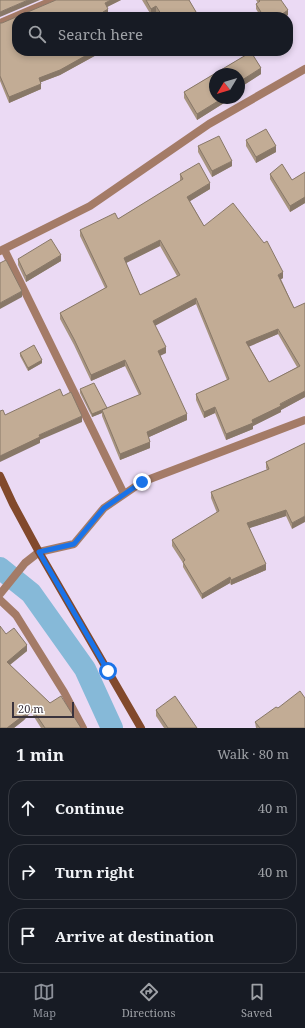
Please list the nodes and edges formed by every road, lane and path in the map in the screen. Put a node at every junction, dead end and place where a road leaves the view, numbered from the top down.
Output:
1 (54, 0) edge
2 (26, 12) edge
3 (12, 18) edge
4 (0, 23) edge
5 (305, 69) edge
6 (2, 250) edge
7 (305, 420) edge
8 (0, 476) edge
9 (124, 494) junction
10 (39, 552) junction
11 (2, 592) edge
12 (0, 600) edge
13 (83, 728) edge
14 (141, 728) edge

1 - 2 street
3 - 4 street
5 - 6 street
6 - 9 street
7 - 9 street
8 - 10 main road
9 - 10 street
10 - 11 street
10 - 14 main road
12 - 13 street

